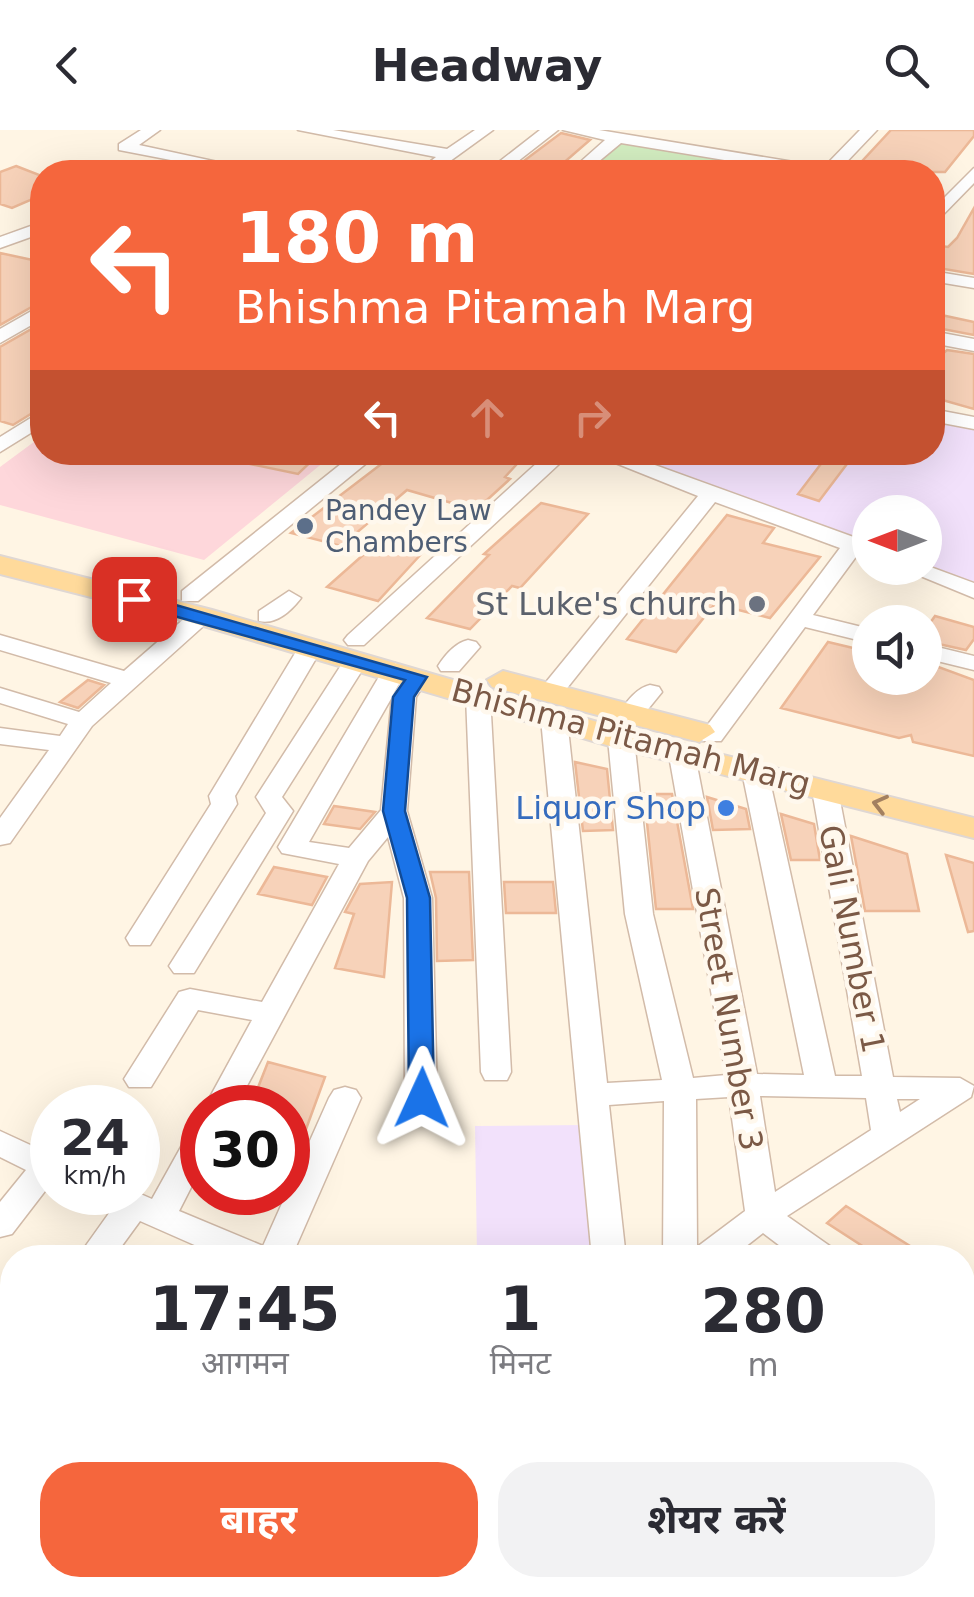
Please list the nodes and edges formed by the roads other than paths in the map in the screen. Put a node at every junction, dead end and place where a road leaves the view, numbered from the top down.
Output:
1 (152, 130) edge
2 (306, 130) edge
3 (485, 130) edge
4 (550, 130) edge
5 (571, 130) edge
6 (835, 130) edge
7 (866, 132) edge
8 (616, 138) junction
9 (452, 155) junction
10 (179, 160) edge
11 (444, 160) edge
12 (510, 160) edge
13 (591, 160) edge
14 (752, 160) edge
15 (838, 160) edge
16 (974, 172) edge
17 (945, 193) edge
18 (955, 195) junction
19 (974, 197) edge
20 (945, 206) edge
21 (30, 230) edge
22 (5, 236) edge
23 (30, 243) edge
24 (945, 278) edge
25 (974, 283) edge
26 (30, 318) edge
27 (0, 337) edge
28 (945, 339) edge
29 (974, 344) edge
30 (945, 417) edge
31 (974, 422) edge
32 (30, 425) edge
33 (0, 446) edge
34 (355, 465) edge
35 (548, 465) edge
36 (633, 465) edge
37 (711, 494) junction
38 (0, 545) edge
39 (852, 545) edge
40 (852, 558) edge
41 (0, 565) edge
42 (942, 579) edge
43 (974, 591) edge
44 (195, 606) junction
45 (797, 618) junction
46 (852, 632) edge
47 (0, 642) edge
48 (309, 650) junction
49 (356, 650) junction
50 (942, 655) edge
51 (974, 663) edge
52 (406, 674) junction
53 (128, 680) junction
54 (0, 695) edge
55 (478, 696) junction
56 (552, 706) junction
57 (634, 715) junction
58 (83, 721) junction
59 (712, 736) junction
60 (4, 743) edge
61 (66, 744) junction
62 (682, 750) junction
63 (755, 772) junction
64 (824, 790) junction
65 (974, 804) edge
66 (394, 811) junction
67 (974, 828) edge
68 (0, 837) edge
69 (356, 858) junction
70 (140, 938) dead end
71 (184, 966) dead end
72 (271, 1013) junction
73 (496, 1072) dead end
74 (140, 1079) dead end
75 (232, 1085) edge
76 (743, 1085) junction
77 (822, 1086) junction
78 (967, 1087) edge
79 (880, 1088) junction
80 (680, 1090) junction
81 (594, 1095) junction
82 (344, 1098) dead end
83 (422, 1098) dead end
84 (888, 1136) junction
85 (0, 1143) edge
86 (30, 1157) edge
87 (180, 1158) edge
88 (160, 1178) edge
89 (30, 1190) edge
90 (125, 1215) edge
91 (156, 1215) edge
92 (762, 1216) junction
93 (0, 1224) edge
94 (103, 1245) edge
95 (227, 1245) edge
96 (280, 1245) edge
97 (607, 1245) edge
98 (680, 1245) edge
99 (724, 1245) edge
100 (803, 1245) edge

1 - 10 street
2 - 9 street
3 - 9 street
4 - 12 street
5 - 8 street
6 - 7 street
7 - 15 street
8 - 13 street
8 - 14 street
9 - 11 street
16 - 18 street
17 - 18 street
18 - 19 street
18 - 20 street
21 - 22 street
22 - 23 street
24 - 25 street
26 - 27 street
28 - 29 street
30 - 31 street
32 - 33 street
34 - 44 street
35 - 49 street
36 - 37 street
37 - 39 street
37 - 56 street
38 - 44 main road, Bhishma Pitamah Marg
40 - 45 street
41 - 44 main road, Bhishma Pitamah Marg
42 - 43 street
44 - 48 main road, Bhishma Pitamah Marg
44 - 49 main road, Bhishma Pitamah Marg
44 - 53 street
45 - 46 street
45 - 59 street
47 - 53 street
48 - 49 main road, Bhishma Pitamah Marg
48 - 70 street
49 - 52 main road, Bhishma Pitamah Marg
49 - 56 main road, Bhishma Pitamah Marg
49 - 71 street
50 - 51 street
52 - 55 main road, Bhishma Pitamah Marg
52 - 66 street
52 - 69 street
53 - 58 street
54 - 58 street
55 - 56 main road, Bhishma Pitamah Marg
55 - 73 street
56 - 57 main road, Bhishma Pitamah Marg
56 - 81 street
57 - 59 main road, Bhishma Pitamah Marg
57 - 62 main road, Bhishma Pitamah Marg
57 - 80 street
58 - 61 street
59 - 65 main road, Bhishma Pitamah Marg
60 - 61 street
61 - 68 street
62 - 63 main road, Bhishma Pitamah Marg
62 - 76 street, Street Number 3
63 - 64 main road, Bhishma Pitamah Marg
63 - 77 street
67 -> 64 main road, Bhishma Pitamah Marg
64 - 79 street, Gali Number 1
66 - 69 street
66 - 83 street
69 - 72 street
72 - 74 street
72 - 75 street
76 - 77 street
76 - 80 street
76 - 92 street, Street Number 3
77 - 79 street
78 - 79 street
78 - 84 street
79 - 84 street, Gali Number 1
80 - 81 street
80 - 98 street
81 - 97 street
82 - 96 street
84 - 92 street
85 - 86 street
87 - 88 street
89 - 93 street
90 - 94 street
91 - 95 street
92 - 99 street
92 - 100 street

